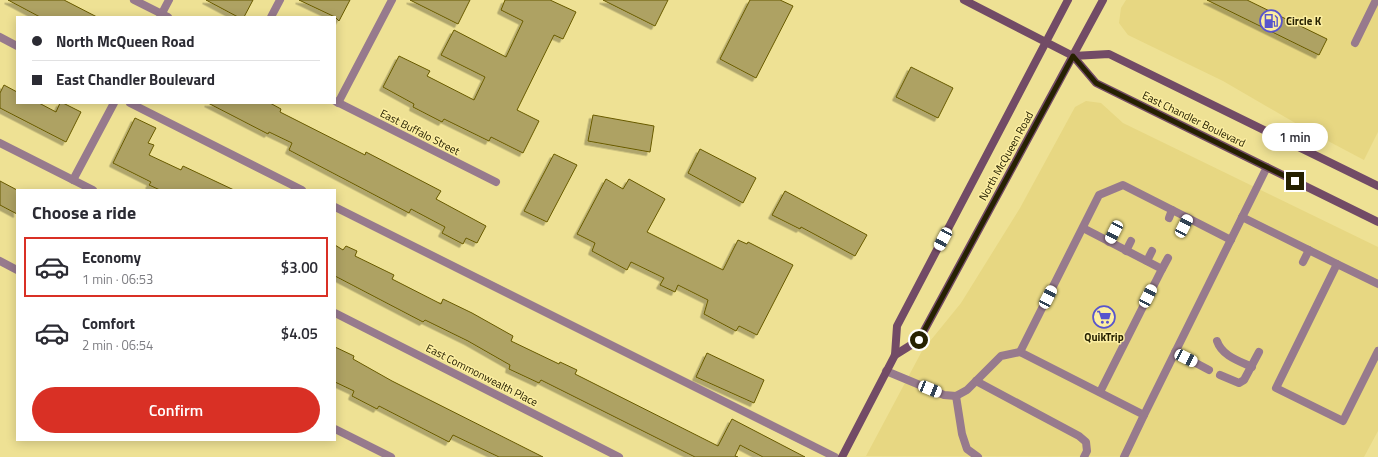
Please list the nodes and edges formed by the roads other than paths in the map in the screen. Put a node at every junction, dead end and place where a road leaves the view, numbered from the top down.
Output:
1 (134, 0) edge
2 (169, 0) edge
3 (280, 0) edge
4 (392, 0) edge
5 (964, 0) edge
6 (1068, 0) edge
7 (1103, 0) edge
8 (1376, 0) edge
9 (163, 16) edge
10 (272, 16) edge
11 (0, 37) edge
12 (1046, 42) junction
13 (1355, 43) dead end
14 (16, 45) edge
15 (1073, 56) junction
16 (337, 102) edge
17 (113, 104) edge
18 (132, 104) edge
19 (0, 143) edge
20 (1267, 167) junction
21 (73, 180) junction
22 (496, 182) dead end
23 (1378, 186) edge
24 (91, 189) edge
25 (300, 189) edge
26 (336, 208) edge
27 (1172, 210) junction
28 (1242, 217) junction
29 (1168, 218) dead end
30 (1188, 218) junction
31 (1378, 222) edge
32 (1184, 226) dead end
33 (1083, 228) junction
34 (1114, 232) dead end
35 (1231, 240) junction
36 (1131, 241) dead end
37 (1109, 242) junction
38 (1126, 250) junction
39 (1309, 250) junction
40 (1152, 251) dead end
41 (1168, 258) dead end
42 (1147, 261) junction
43 (0, 262) edge
44 (1304, 262) dead end
45 (1338, 264) junction
46 (1162, 269) junction
47 (16, 270) edge
48 (1377, 280) edge
49 (336, 314) edge
50 (1217, 341) dead end
51 (1378, 351) edge
52 (1020, 352) junction
53 (1175, 352) junction
54 (1259, 352) dead end
55 (895, 355) junction
56 (1252, 367) junction
57 (1209, 370) dead end
58 (886, 371) junction
59 (1220, 375) dead end
60 (976, 381) junction
61 (1100, 392) junction
62 (956, 396) junction
63 (1144, 415) junction
64 (336, 429) edge
65 (392, 457) edge
66 (619, 457) edge
67 (835, 457) edge
68 (842, 457) edge
69 (978, 457) edge
70 (1084, 457) edge
71 (1124, 457) edge

1 - 9 street
2 - 9 street
3 - 10 street
4 - 16 street
5 - 12 main road, East Chandler Boulevard
6 - 12 main road, North McQueen Road
7 - 15 main road, North McQueen Road
8 - 13 street
11 - 14 street
12 - 15 main road, East Chandler Boulevard
12 - 55 main road, North McQueen Road
15 - 20 main road, East Chandler Boulevard
15 - 23 main road, East Chandler Boulevard
15 - 55 main road, North McQueen Road
16 - 22 street, East Buffalo Street
17 - 21 street
18 - 25 street
19 - 21 street
20 - 28 street
20 - 31 main road, East Chandler Boulevard
21 - 24 street
26 - 67 street
27 - 29 street
27 - 30 street
27 - 33 street
28 - 35 street
28 - 39 street
30 - 32 street
30 - 35 street
33 - 37 street
33 - 52 street
34 - 37 street
35 - 53 street
36 - 38 street
37 - 38 street
38 - 42 street
39 - 44 street
39 - 45 street
40 - 42 street
41 - 46 street
42 - 46 street
43 - 47 street
45 - 48 street
45 - 51 street
46 - 61 street
49 - 66 street, East Commonwealth Place
50 - 56 street
52 - 60 street
52 - 61 street
53 - 57 street
53 - 63 street
54 - 56 street
55 - 58 main road, North McQueen Road
56 - 59 street
58 - 62 street
58 - 68 main road, North McQueen Road
60 - 62 street
60 - 70 street
61 - 63 street
62 - 69 street
63 - 71 street
64 - 65 street

